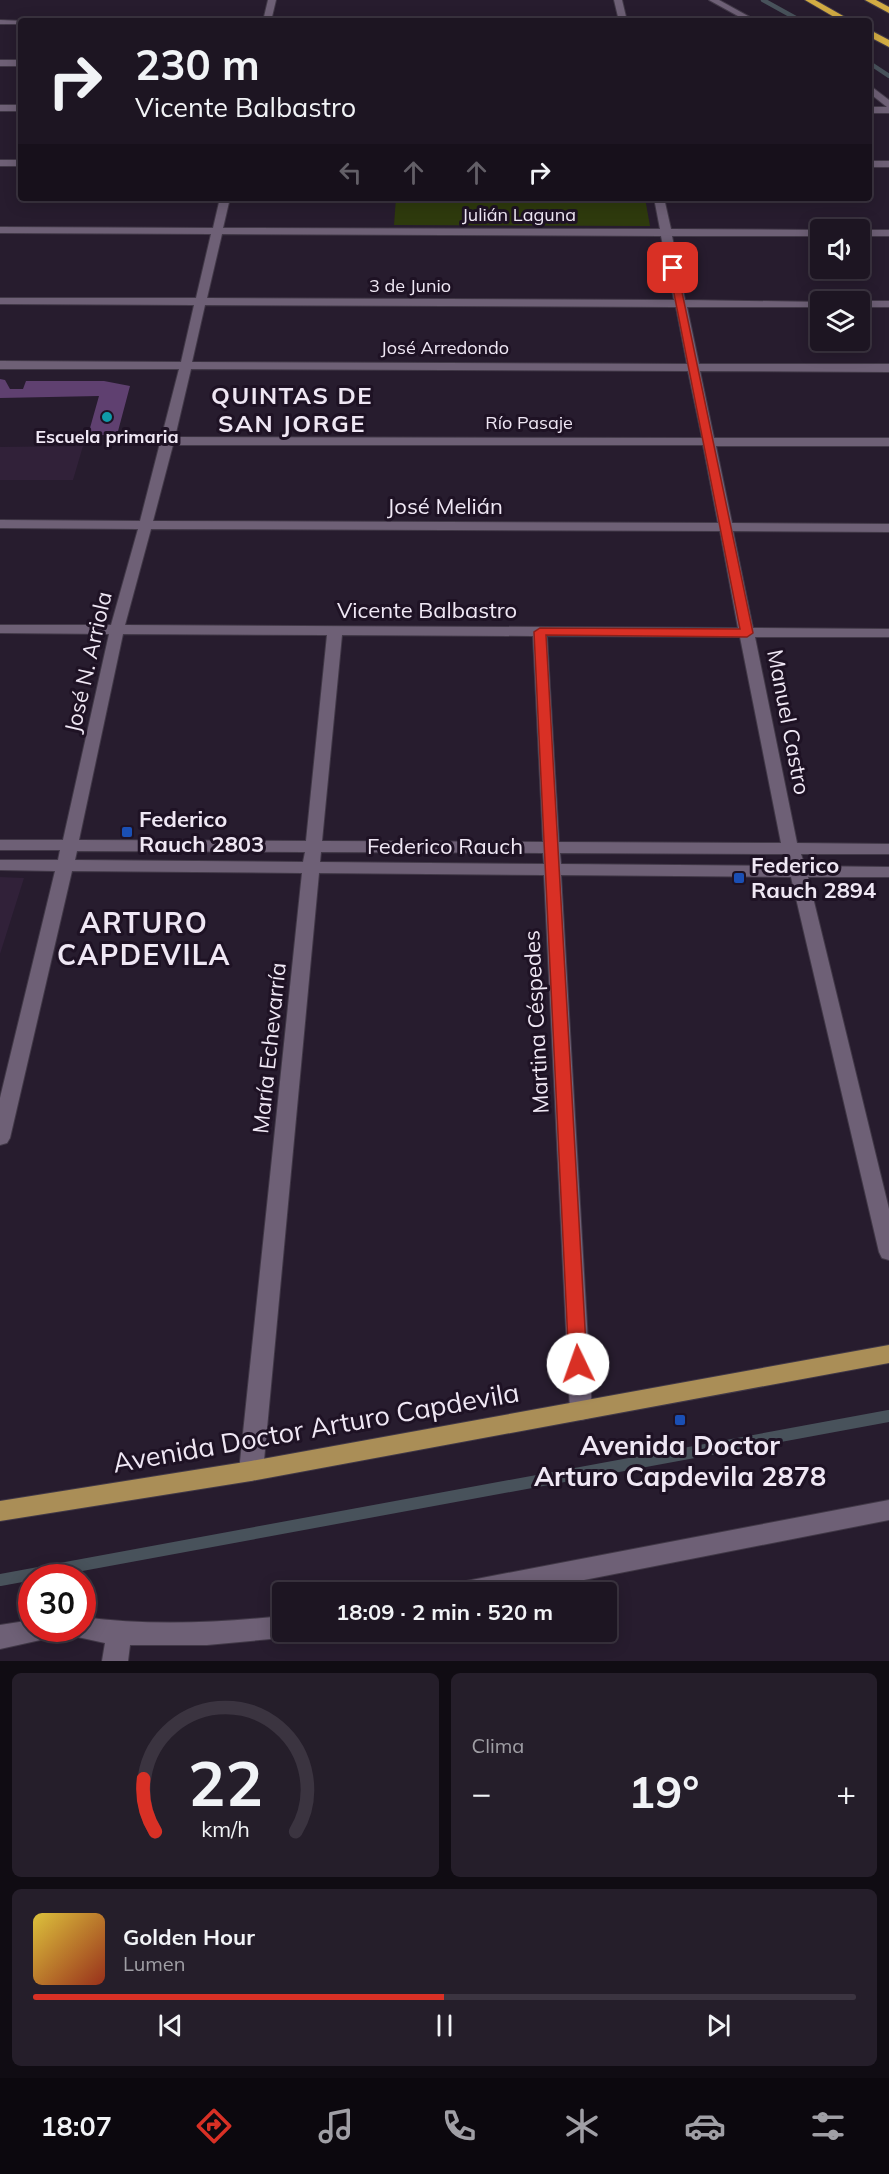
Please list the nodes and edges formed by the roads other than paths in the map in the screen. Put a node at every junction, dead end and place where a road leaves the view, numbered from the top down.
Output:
1 (272, 0) edge
2 (618, 0) edge
3 (713, 0) edge
4 (809, 0) edge
5 (868, 0) edge
6 (889, 10) edge
7 (268, 18) edge
8 (622, 18) edge
9 (747, 18) edge
10 (842, 18) edge
11 (0, 22) edge
12 (18, 22) edge
13 (872, 34) edge
14 (889, 44) edge
15 (0, 63) edge
16 (18, 63) edge
17 (872, 90) edge
18 (889, 105) edge
19 (0, 108) edge
20 (18, 108) edge
21 (872, 110) edge
22 (889, 110) edge
23 (0, 163) edge
24 (18, 163) edge
25 (872, 164) edge
26 (889, 164) edge
27 (224, 201) edge
28 (659, 201) edge
29 (0, 230) edge
30 (217, 231) junction
31 (666, 232) junction
32 (810, 233) edge
33 (870, 233) edge
34 (889, 233) edge
35 (0, 302) edge
36 (200, 302) junction
37 (680, 303) junction
38 (810, 304) edge
39 (870, 304) edge
40 (889, 304) edge
41 (0, 365) edge
42 (186, 365) junction
43 (692, 367) junction
44 (889, 368) edge
45 (168, 441) junction
46 (707, 441) junction
47 (889, 442) edge
48 (0, 524) edge
49 (146, 525) junction
50 (726, 528) junction
51 (889, 528) edge
52 (0, 629) edge
53 (117, 630) junction
54 (335, 630) junction
55 (540, 632) junction
56 (747, 633) junction
57 (889, 633) edge
58 (0, 845) edge
59 (70, 845) junction
60 (314, 847) junction
61 (551, 848) junction
62 (791, 849) junction
63 (889, 849) edge
64 (0, 865) edge
65 (64, 865) junction
66 (311, 869) junction
67 (552, 869) junction
68 (798, 871) junction
69 (889, 872) edge
70 (4, 1108) edge
71 (0, 1138) edge
72 (889, 1252) edge
73 (889, 1354) edge
74 (581, 1411) junction
75 (252, 1471) junction
76 (889, 1510) edge
77 (0, 1511) edge
78 (518, 1582) edge
79 (272, 1628) edge
80 (96, 1631) edge
81 (18, 1634) edge
82 (119, 1635) junction
83 (0, 1637) edge
84 (115, 1661) edge

1 - 7 street
2 - 8 street
3 - 9 street
4 - 10 highway
5 - 6 highway
11 - 12 street
13 - 14 highway
15 - 16 street
17 - 18 street
19 - 20 street
21 - 22 street
23 - 24 street
25 - 26 street
27 - 30 street, José N. Arriola
28 - 31 street, Manuel Castro
29 - 30 street, Julián Laguna
30 - 31 street, Julián Laguna
30 - 36 street, José N. Arriola
31 - 32 street, Julián Laguna
31 - 37 street, Manuel Castro
33 - 34 street
35 - 36 street, 3 de Junio
36 - 37 street, 3 de Junio
36 - 42 street, José N. Arriola
37 - 38 street, 3 de Junio
37 - 43 street, Manuel Castro
39 - 40 street
41 - 42 street, José Arredondo
42 - 43 street, José Arredondo
42 - 45 street, José N. Arriola
43 - 44 street, José Arredondo
43 - 46 street, Manuel Castro
45 - 46 street, Río Pasaje
45 - 49 street, José N. Arriola
46 - 47 street, Río Pasaje
46 - 50 street, Manuel Castro
48 - 49 street, José Melián
49 - 50 street, José Melián
49 - 53 street, José N. Arriola
50 - 51 street, José Melián
50 - 56 street, Manuel Castro
52 - 53 street, Vicente Balbastro
53 - 54 street, Vicente Balbastro
53 - 59 street, José N. Arriola
54 - 55 street, Vicente Balbastro
54 - 60 street, María Echevarría
55 - 56 street, Vicente Balbastro
55 - 61 street, Martina Céspedes
56 - 57 street, Vicente Balbastro
56 - 62 street, Manuel Castro
58 - 59 street, Federico Rauch
59 - 60 street, Federico Rauch
59 - 65 street, José N. Arriola
60 - 61 street, Federico Rauch
60 - 66 street, María Echevarría
61 - 62 street, Federico Rauch
61 - 67 street, Martina Céspedes
62 - 63 street, Federico Rauch
62 - 68 street, Manuel Castro
64 - 65 street, Federico Rauch
65 - 66 street, Federico Rauch
65 - 70 street, José N. Arriola
66 - 67 street, Federico Rauch
66 - 75 street, María Echevarría
67 - 68 street, Federico Rauch
67 - 74 street, Martina Céspedes
68 - 69 street, Federico Rauch
68 - 72 street, Manuel Castro
70 - 71 street, José N. Arriola
73 - 74 main road, Avenida Doctor Arturo Capdevila
74 - 75 main road, Avenida Doctor Arturo Capdevila
75 - 77 main road, Avenida Doctor Arturo Capdevila
76 - 78 street
79 - 82 street
80 - 82 street
81 - 83 street
82 - 84 street

